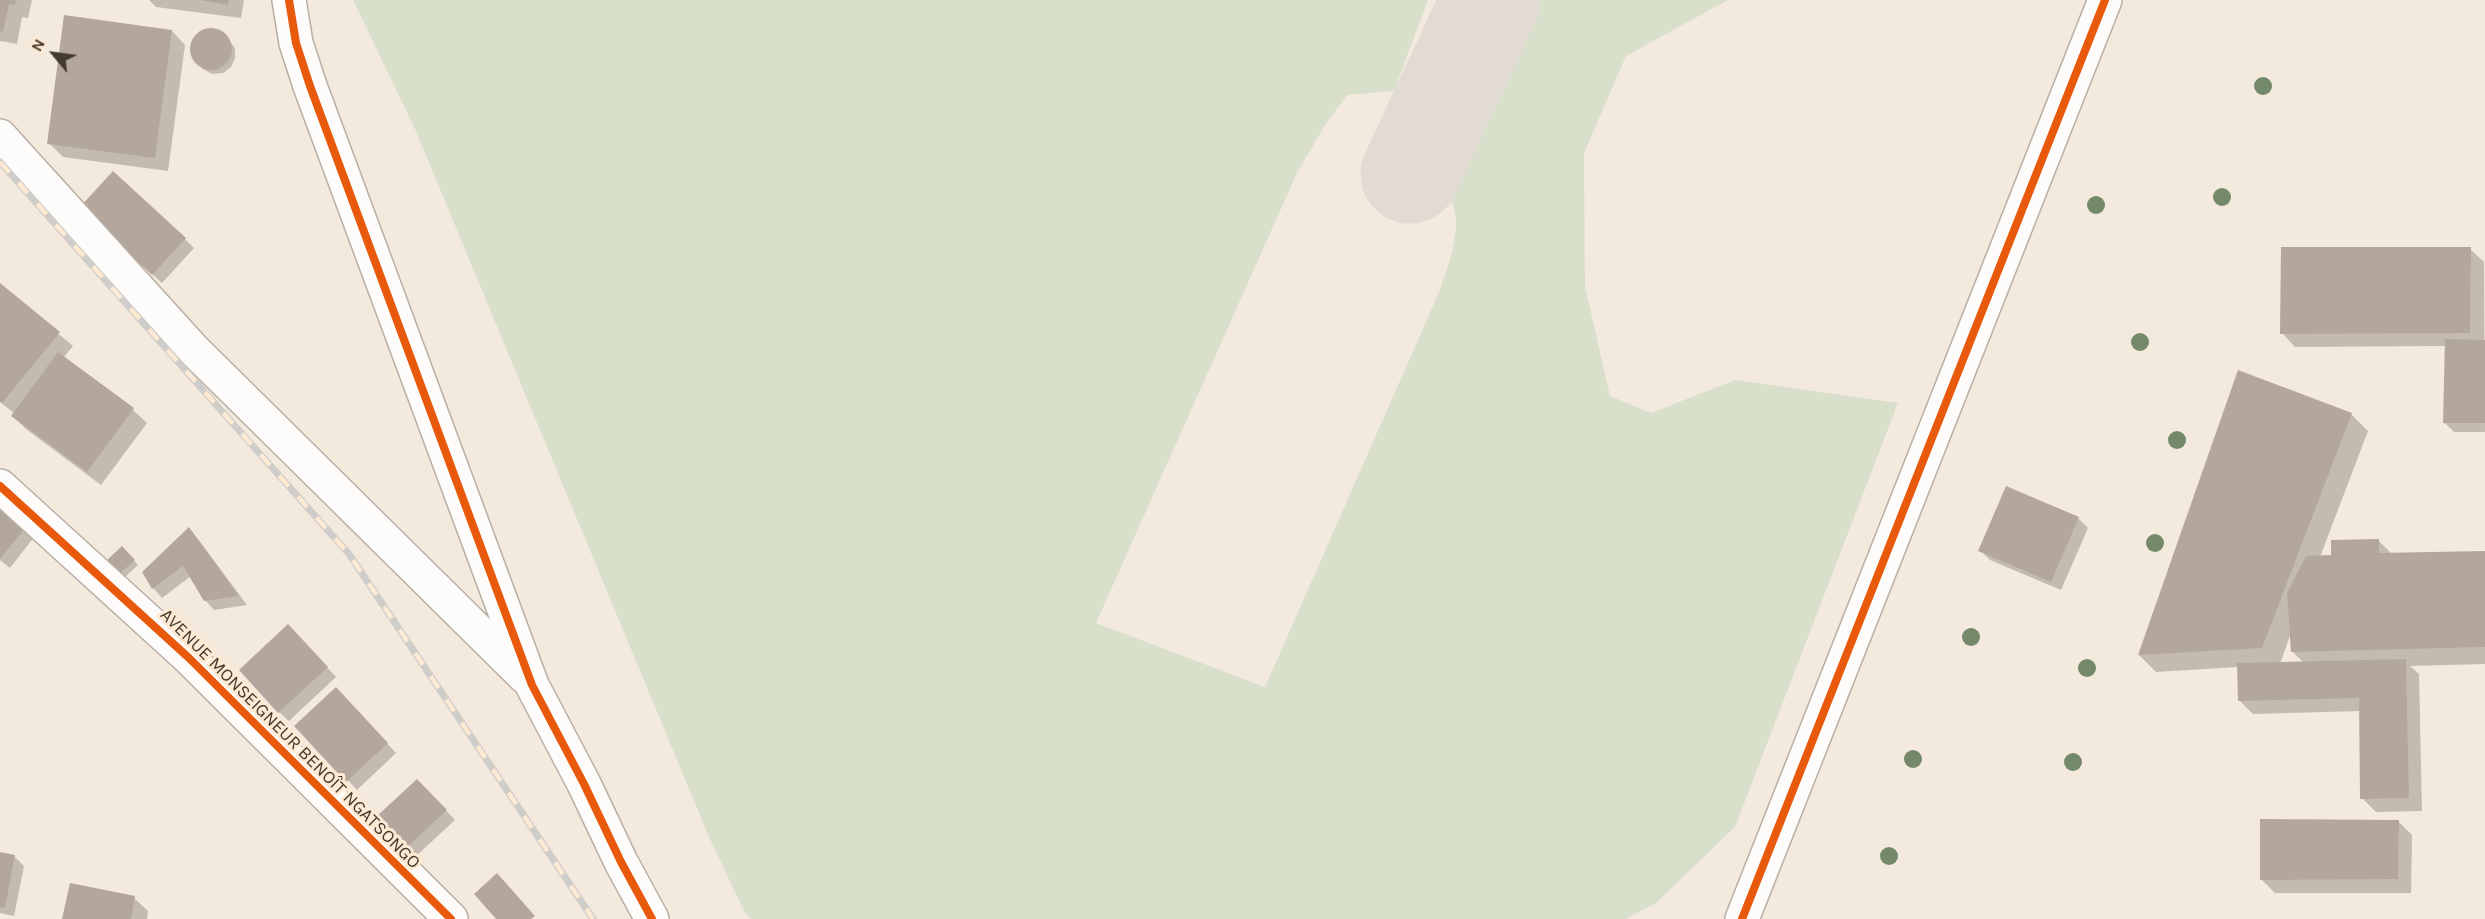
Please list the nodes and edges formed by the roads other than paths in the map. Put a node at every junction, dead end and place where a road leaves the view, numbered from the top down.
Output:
1 (289, 0) edge
2 (2106, 0) edge
3 (0, 136) edge
4 (0, 486) edge
5 (532, 685) junction
6 (451, 919) edge
7 (652, 919) edge
8 (1742, 919) edge

1 - 5 street
2 - 8 street
3 - 5 street
4 - 6 street, AVENUE MONSEIGNEUR BENOÎT NGATSONGO
5 - 7 street

